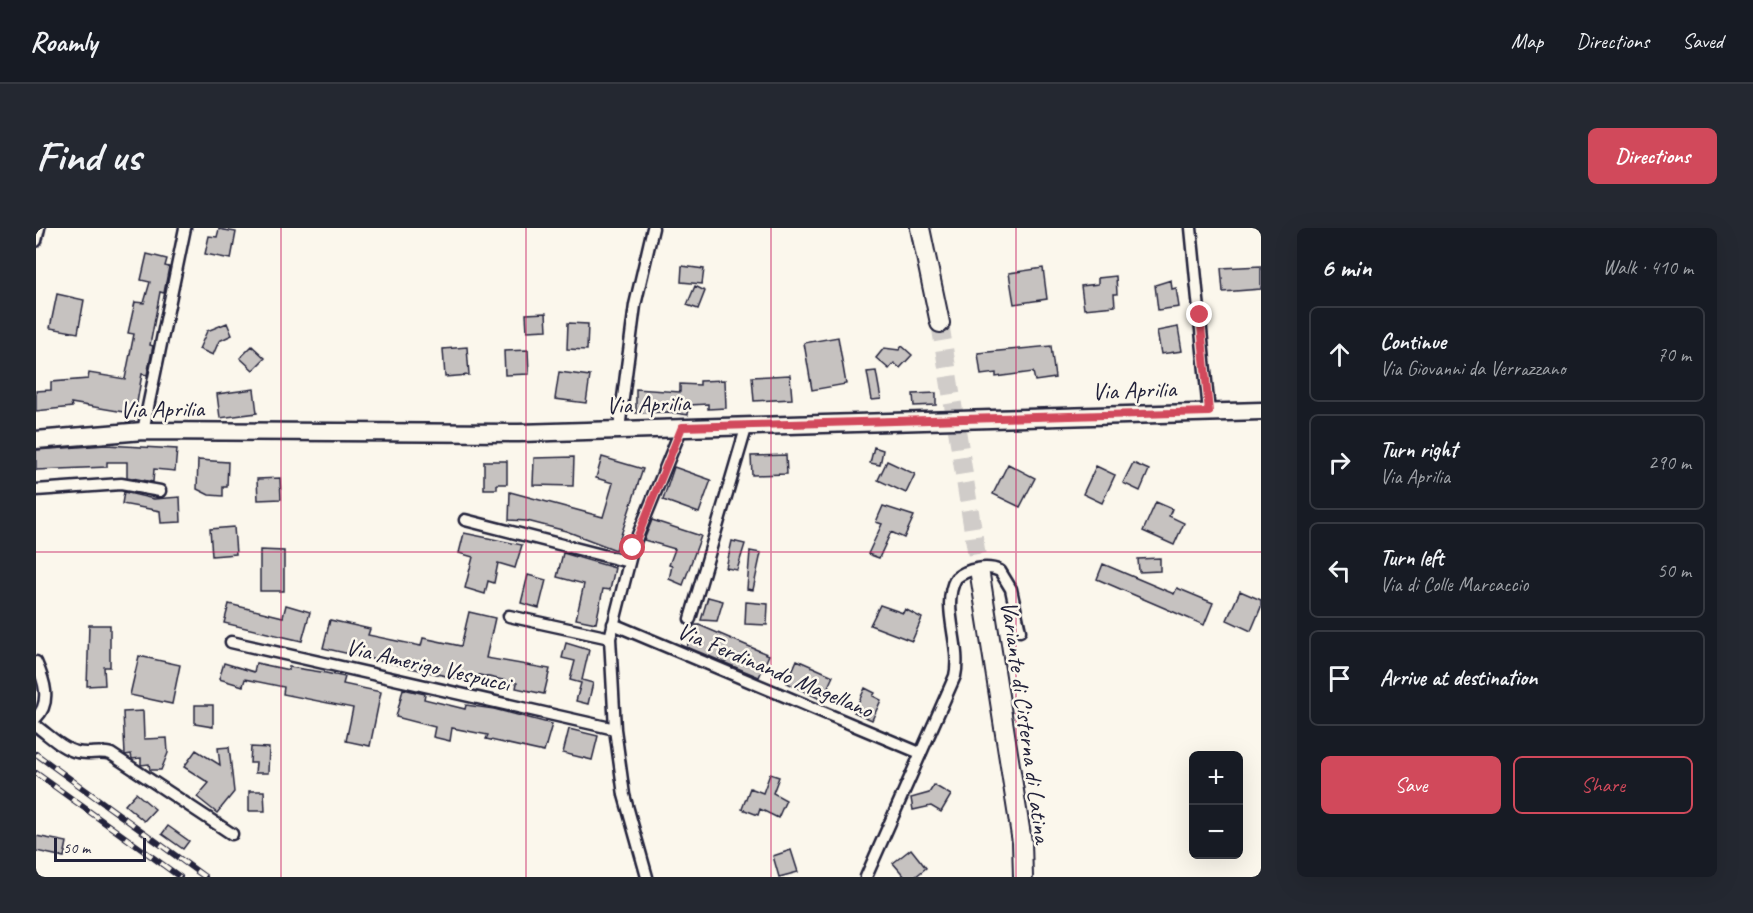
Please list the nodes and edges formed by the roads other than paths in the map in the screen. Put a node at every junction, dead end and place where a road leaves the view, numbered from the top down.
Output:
1 (39, 228) edge
2 (185, 228) edge
3 (653, 228) edge
4 (920, 228) edge
5 (1191, 228) edge
6 (36, 241) edge
7 (940, 323) tunnel mouth
8 (1261, 411) edge
9 (1209, 412) junction
10 (747, 425) junction
11 (682, 427) junction
12 (619, 429) junction
13 (142, 432) junction
14 (36, 440) edge
15 (36, 490) edge
16 (160, 491) dead end
17 (465, 520) dead end
18 (629, 562) junction
19 (980, 575) tunnel mouth
20 (509, 616) dead end
21 (690, 619) dead end
22 (613, 624) junction
23 (1020, 631) dead end
24 (610, 638) junction
25 (231, 642) dead end
26 (36, 662) edge
27 (36, 718) edge
28 (36, 726) edge
29 (615, 729) junction
30 (920, 753) junction
31 (232, 834) dead end
32 (647, 877) edge
33 (866, 877) edge
34 (1023, 877) edge

1 - 6 street
2 - 13 street
3 - 12 street
4 - 7 main road
5 - 9 street
8 - 9 street, Via Aprilia
9 - 10 street, Via Aprilia
10 - 11 street, Via Aprilia
10 - 21 street
11 - 12 street, Via Aprilia
11 - 18 street
12 - 13 street, Via Aprilia
13 - 14 street, Via Aprilia
15 - 16 street
17 - 18 street
18 - 22 street
19 - 34 main road, Variante di Cisterna di Latina
20 - 24 street
22 - 24 street
22 - 30 street, Via Ferdinando Magellano
23 - 30 street
24 - 29 street
25 - 29 street, Via Amerigo Vespucci
26 - 27 street
28 - 31 street
29 - 32 street
30 - 33 street

